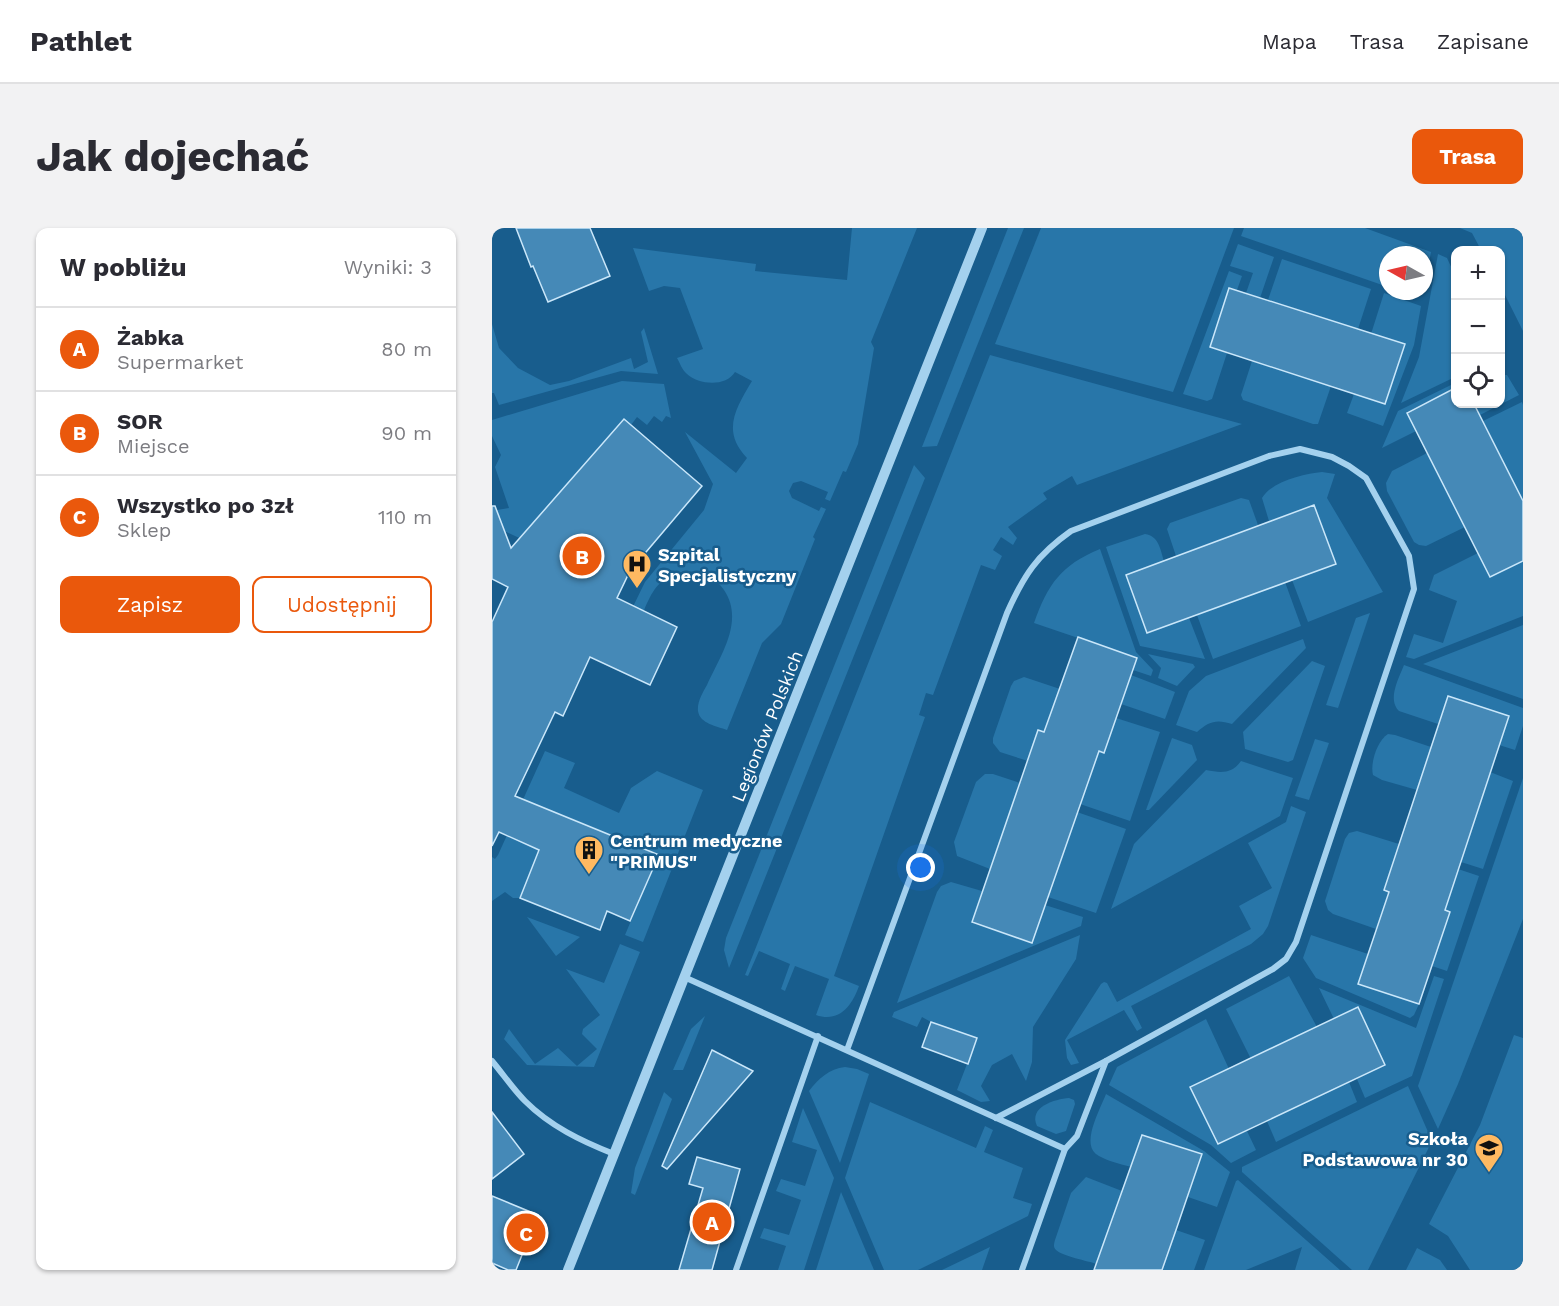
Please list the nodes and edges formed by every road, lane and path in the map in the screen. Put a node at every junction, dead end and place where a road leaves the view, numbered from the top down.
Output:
1 (982, 228) edge
2 (684, 977) junction
3 (818, 1036) junction
4 (847, 1050) junction
5 (492, 1061) edge
6 (1106, 1061) junction
7 (996, 1118) junction
8 (1065, 1149) junction
9 (614, 1154) junction
10 (568, 1270) edge
11 (736, 1270) edge
12 (1022, 1270) edge

1 - 2 street, Legionów Polskich
2 - 3 street
2 - 9 street, Legionów Polskich
3 - 4 street
3 - 11 street
4 - 6 street
4 - 7 street
5 - 9 street
6 - 7 street
6 - 8 street
7 - 8 street
8 - 12 street
9 - 10 street, Legionów Polskich

